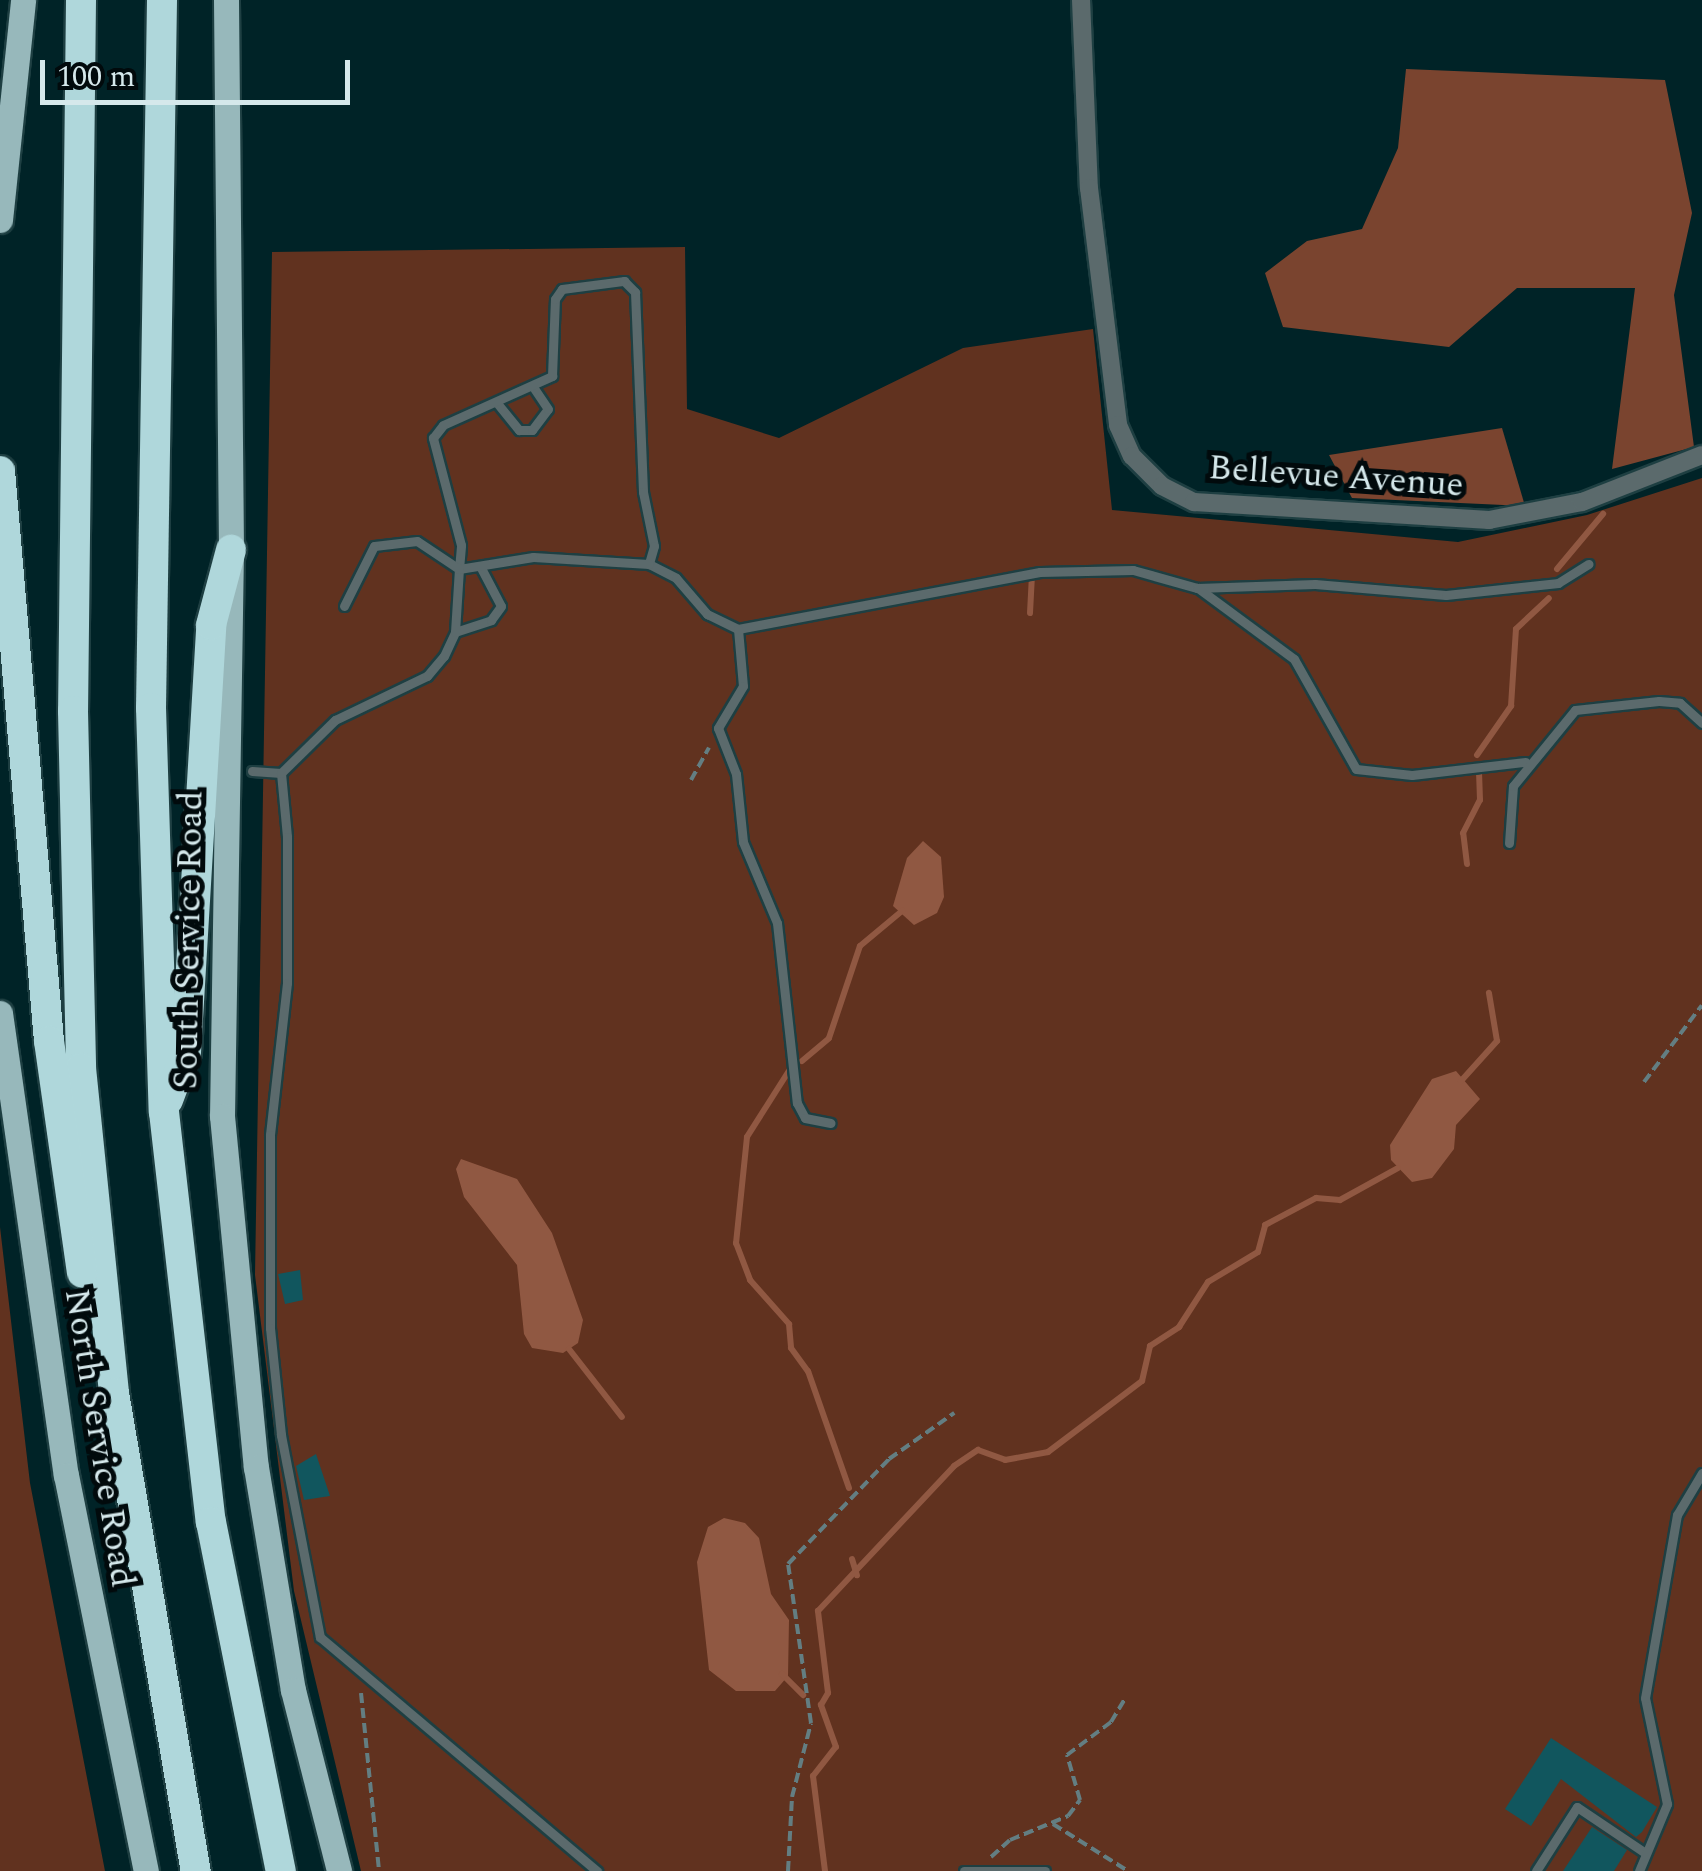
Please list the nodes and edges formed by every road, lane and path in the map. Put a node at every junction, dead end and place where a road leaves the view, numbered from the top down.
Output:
1 (24, 0) edge
2 (81, 0) edge
3 (162, 0) edge
4 (226, 0) edge
5 (1081, 0) edge
6 (0, 220) edge
7 (534, 388) junction
8 (497, 403) junction
9 (1702, 455) edge
10 (0, 471) edge
11 (230, 550) junction
12 (649, 564) junction
13 (1588, 564) dead end
14 (480, 566) junction
15 (459, 569) junction
16 (1197, 588) junction
17 (344, 606) dead end
18 (738, 629) junction
19 (454, 632) junction
20 (1702, 724) edge
21 (719, 731) junction
22 (1525, 762) junction
23 (252, 771) dead end
24 (280, 772) junction
25 (691, 780) dead end
26 (1509, 843) dead end
27 (1702, 1005) edge
28 (0, 1013) edge
29 (1644, 1082) dead end
30 (164, 1112) junction
31 (8, 1119) edge
32 (830, 1123) dead end
33 (954, 1413) dead end
34 (1702, 1473) edge
35 (136, 1543) junction
36 (360, 1678) junction
37 (1126, 1697) dead end
38 (1052, 1824) junction
39 (1644, 1852) junction
40 (982, 1865) junction
41 (146, 1871) edge
42 (196, 1871) edge
43 (281, 1871) edge
44 (339, 1871) edge
45 (379, 1871) edge
46 (597, 1871) edge
47 (788, 1871) edge
48 (964, 1871) edge
49 (1045, 1871) edge
50 (1128, 1871) edge
51 (1536, 1871) edge
52 (1638, 1871) edge

1 - 6 main road
2 - 35 highway
3 - 30 highway
4 - 11 main road, South Service Road
5 - 9 street, Bellevue Avenue
7 - 8 lane
7 - 8 lane
7 - 12 lane
8 - 15 lane
10 - 35 highway
11 - 30 highway
11 - 44 main road, South Service Road
12 - 14 lane
12 - 18 lane
13 - 16 lane
14 - 15 lane
14 - 19 lane
15 - 17 lane
15 - 19 lane
16 - 18 lane
16 - 22 lane
18 - 21 lane
19 - 24 lane
20 - 22 lane
21 - 25 path
21 - 32 lane
22 - 26 lane
23 - 24 lane
24 - 36 lane
27 - 29 path
28 - 31 main road, North Service Road
30 - 43 highway
31 - 41 main road, North Service Road
33 - 47 path
34 - 39 lane
35 - 42 highway
36 - 45 path
36 - 46 lane
37 - 38 path
38 - 40 path
38 - 50 path
39 - 51 lane
39 - 52 lane
40 - 48 lane
40 - 49 lane

